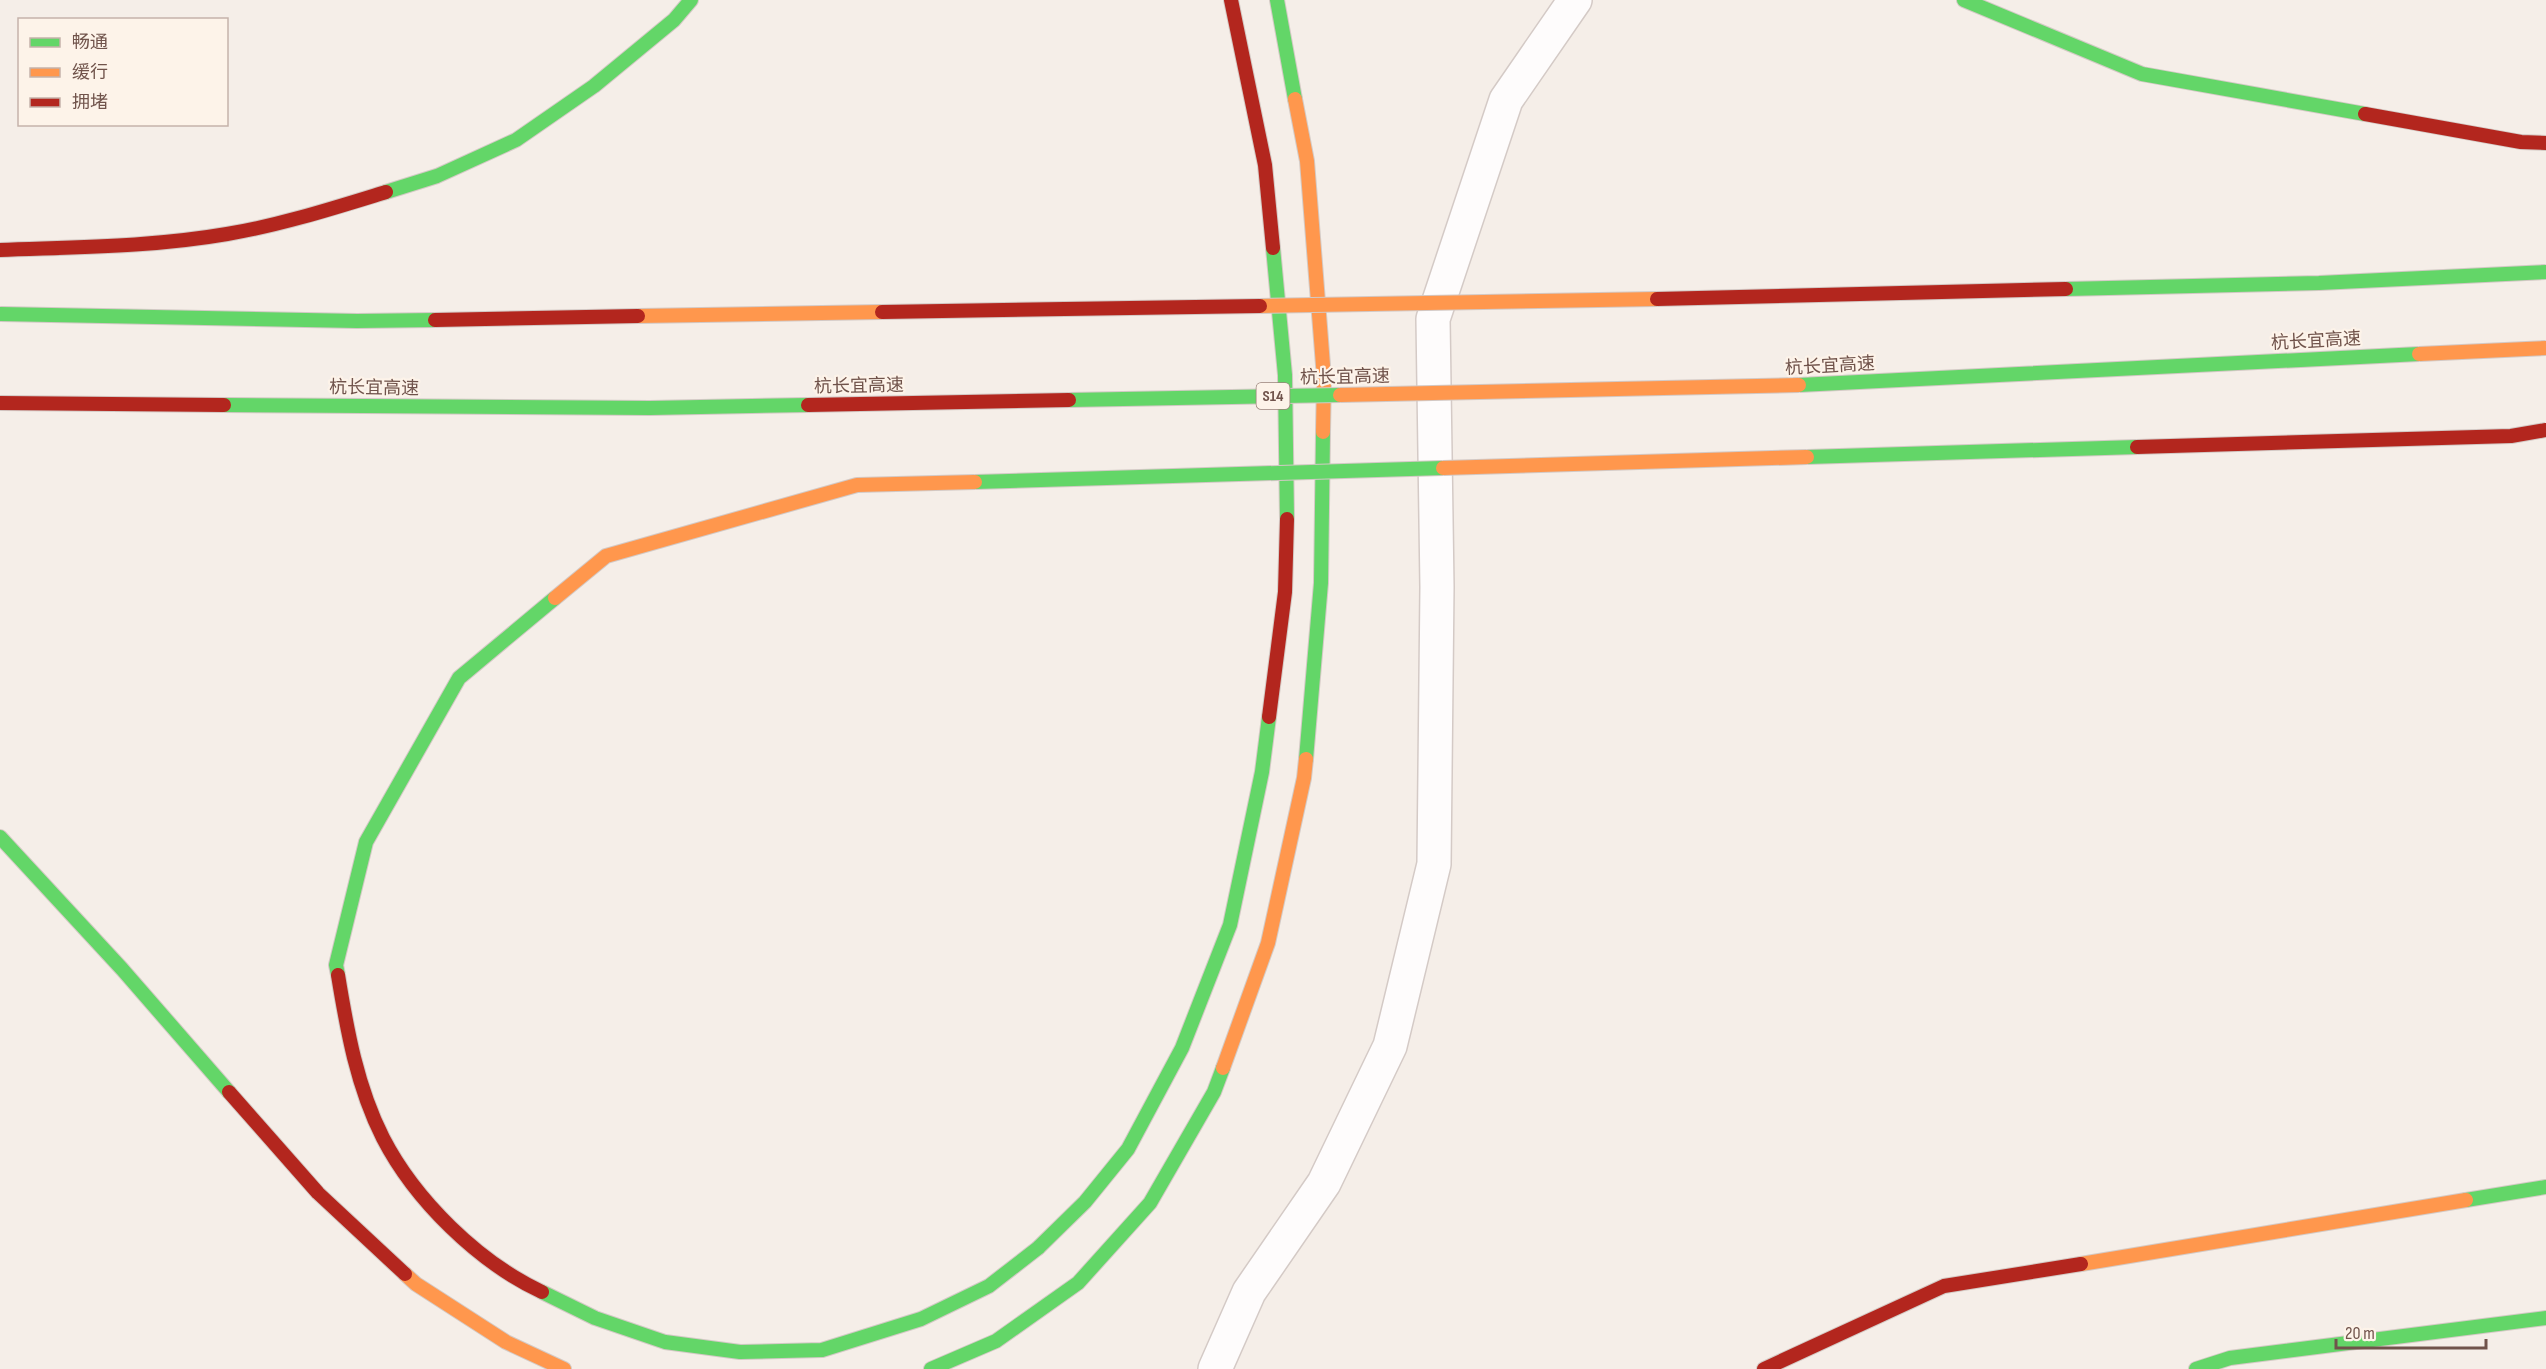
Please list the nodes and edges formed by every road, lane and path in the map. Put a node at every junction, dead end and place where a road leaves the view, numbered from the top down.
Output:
1 (691, 0) edge
2 (1231, 0) edge
3 (1277, 0) edge
4 (1575, 0) edge
5 (1964, 0) edge
6 (2546, 143) edge
7 (0, 250) edge
8 (2546, 272) edge
9 (0, 314) edge
10 (2546, 348) edge
11 (0, 402) edge
12 (2546, 430) edge
13 (0, 837) edge
14 (2546, 1186) edge
15 (2546, 1318) edge
16 (564, 1369) edge
17 (931, 1369) edge
18 (1215, 1369) edge
19 (1764, 1369) edge
20 (2196, 1369) edge

1 - 7 main road
2 - 12 main road, bridge
3 - 17 main road
4 - 18 street
5 - 6 main road
8 - 9 main road, bridge
10 - 11 main road, 杭长宜高速 / S14, bridge
13 - 16 main road
14 - 19 main road
15 - 20 main road

